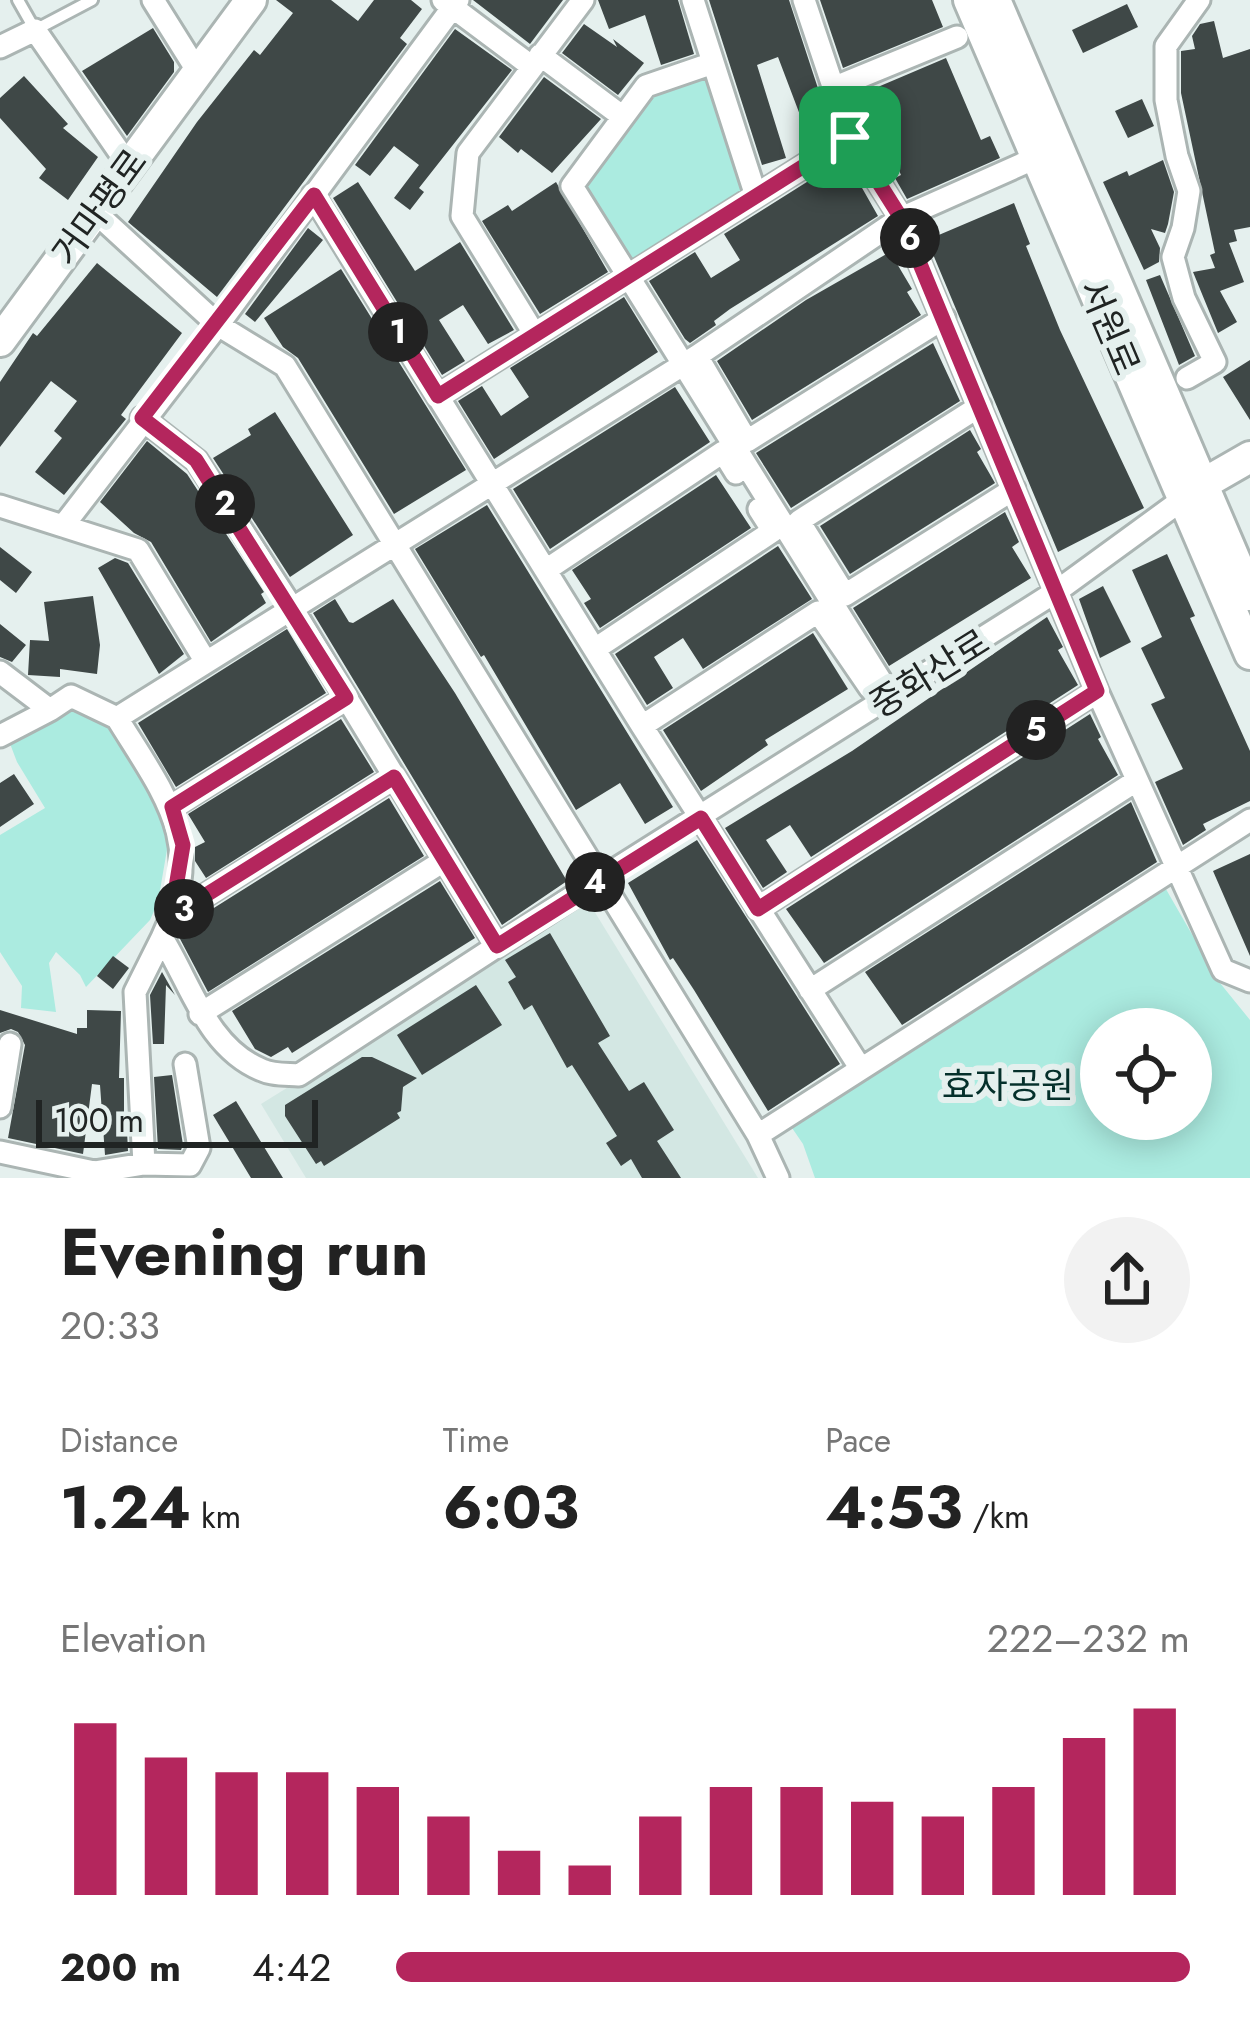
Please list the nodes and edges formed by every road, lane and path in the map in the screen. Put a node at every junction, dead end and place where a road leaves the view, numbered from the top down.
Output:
1 (17, 0) edge
2 (92, 0) edge
3 (154, 0) edge
4 (251, 0) edge
5 (583, 0) edge
6 (692, 0) edge
7 (804, 0) edge
8 (969, 0) edge
9 (995, 0) edge
10 (1199, 0) edge
11 (451, 2) edge
12 (35, 30) junction
13 (957, 37) dead end
14 (0, 47) edge
15 (535, 61) junction
16 (713, 63) junction
17 (198, 72) junction
18 (832, 88) junction
19 (623, 117) junction
20 (850, 137) junction
21 (1048, 153) junction
22 (129, 166) junction
23 (314, 195) junction
24 (756, 196) junction
25 (96, 213) junction
26 (901, 218) junction
27 (629, 277) junction
28 (944, 318) junction
29 (218, 325) junction
30 (535, 335) junction
31 (0, 341) edge
32 (697, 356) junction
33 (1187, 378) dead end
34 (438, 396) junction
35 (980, 406) junction
36 (142, 418) junction
37 (1250, 457) edge
38 (492, 483) junction
39 (1014, 488) junction
40 (1194, 491) junction
41 (0, 506) edge
42 (63, 526) junction
43 (394, 542) junction
44 (546, 570) junction
45 (1057, 591) junction
46 (1250, 595) edge
47 (292, 608) junction
48 (595, 650) junction
49 (1250, 654) edge
50 (206, 662) junction
51 (0, 672) edge
52 (1097, 691) junction
53 (346, 698) junction
54 (886, 700) junction
55 (50, 710) junction
56 (117, 718) junction
57 (642, 726) junction
58 (0, 736) edge
59 (394, 777) junction
60 (1136, 781) junction
61 (172, 807) junction
62 (701, 818) junction
63 (1250, 820) edge
64 (445, 860) junction
65 (1175, 866) junction
66 (600, 879) junction
67 (758, 909) junction
68 (166, 927) junction
69 (497, 946) junction
70 (1250, 981) edge
71 (810, 990) junction
72 (200, 1014) junction
73 (10, 1044) dead end
74 (184, 1064) dead end
75 (860, 1069) junction
76 (0, 1107) edge
77 (758, 1135) junction
78 (0, 1152) edge
79 (144, 1164) junction
80 (42, 1170) edge
81 (94, 1175) edge
82 (778, 1178) edge

1 - 12 lane
2 - 12 lane
3 - 17 street
4 - 17 street, 거마평로
5 - 15 street
6 - 16 street
7 - 18 street
8 - 21 street, 서원로
9 - 21 street, 서원로
10 - 33 street, 서원로
11 - 15 street
11 - 23 street
12 - 14 street
12 - 22 street
13 - 18 street
15 - 19 street
15 - 30 street
16 - 19 street
16 - 24 street
17 - 22 street, 거마평로
18 - 20 street
19 - 27 street
20 - 24 street
20 - 26 street
21 - 26 street
21 - 40 street, 서원로
22 - 25 street, 거마평로
23 - 29 street
23 - 34 street
24 - 27 street
25 - 29 street
25 - 31 street, 거마평로
26 - 28 street
26 - 32 street
27 - 30 street
27 - 54 street
28 - 32 street
28 - 35 street
29 - 36 street
29 - 43 street
30 - 34 street
32 - 38 street
34 - 38 street
35 - 39 street
35 - 39 street
36 - 42 street
36 - 47 street
37 - 40 street, 중화산로
38 - 43 street
38 - 44 street
39 - 45 street
40 - 45 street, 중화산로
40 - 46 street, 서원로
40 - 49 street, 서원로
41 - 42 street
42 - 50 street
43 - 47 street
43 - 66 street
44 - 48 street
44 - 48 street
45 - 52 street
45 - 54 street, 중화산로
47 - 50 street
47 - 53 street
48 - 57 street
50 - 56 street
51 - 55 street
52 - 60 street
52 - 67 street
53 - 59 street
53 - 61 street
54 - 57 street
54 - 62 street, 중화산로
55 - 56 street
55 - 58 street
56 - 61 street
57 - 62 street
59 - 64 street
59 - 68 street
60 - 65 street
60 - 71 street
61 - 68 street
62 - 66 street, 중화산로
62 - 67 street
63 - 65 street
64 - 69 street
64 - 72 street
65 - 70 street
65 - 75 street
66 - 69 street, 중화산로
66 - 77 street
67 - 71 street
68 - 72 street
68 - 79 street
69 - 72 street, 중화산로
71 - 75 street
73 - 76 street
74 - 79 street
75 - 77 street
77 - 82 street
78 - 80 street
79 - 81 street
80 - 81 street

